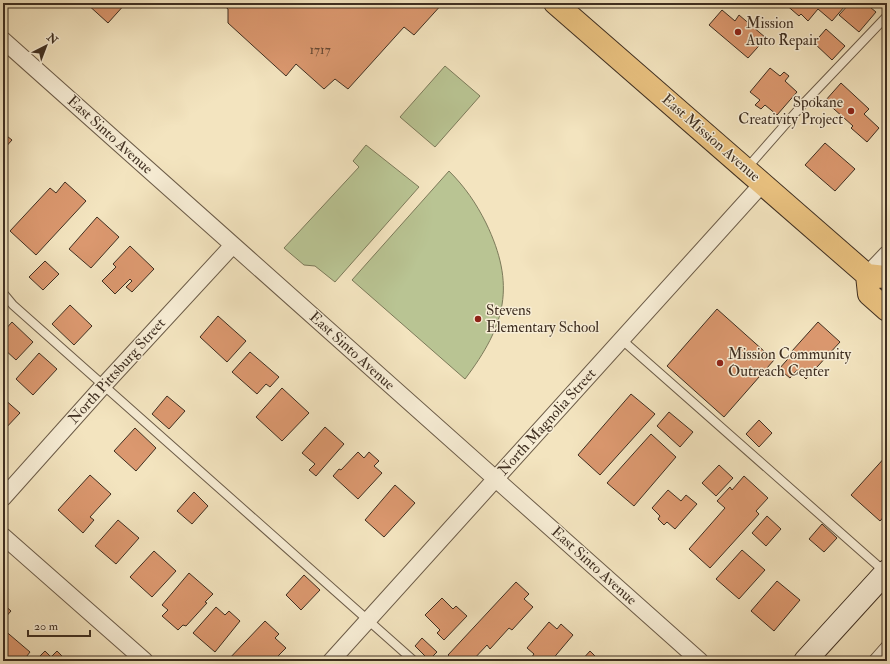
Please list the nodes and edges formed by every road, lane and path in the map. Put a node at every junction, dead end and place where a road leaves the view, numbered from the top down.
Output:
1 (554, 3) edge
2 (887, 16) edge
3 (3, 40) edge
4 (746, 168) junction
5 (763, 183) junction
6 (233, 246) junction
7 (887, 254) edge
8 (877, 277) edge
9 (3, 293) edge
10 (887, 310) edge
11 (622, 339) junction
12 (103, 386) junction
13 (496, 479) junction
14 (3, 498) edge
15 (3, 536) edge
16 (887, 573) edge
17 (368, 620) junction
18 (887, 644) edge
19 (145, 661) edge
20 (332, 661) edge
21 (414, 661) edge
22 (700, 661) edge
23 (805, 661) edge
24 (872, 661) edge

1 - 4 main road, East Mission Avenue
2 - 4 lane
3 - 6 street, East Sinto Avenue
4 - 5 main road, East Mission Avenue
5 - 8 main road, East Mission Avenue
5 - 11 street, North Magnolia Street
6 - 12 street, North Pittsburg Street
6 - 13 street, East Sinto Avenue
7 - 8 street
8 - 10 main road
9 - 12 lane
11 - 13 street, North Magnolia Street
11 - 16 lane
12 - 14 street, North Pittsburg Street
12 - 17 lane
13 - 17 street, North Magnolia Street
13 - 22 street, East Sinto Avenue
15 - 19 street
16 - 23 main road
17 - 20 street, North Magnolia Street
17 - 21 lane
18 - 24 lane

